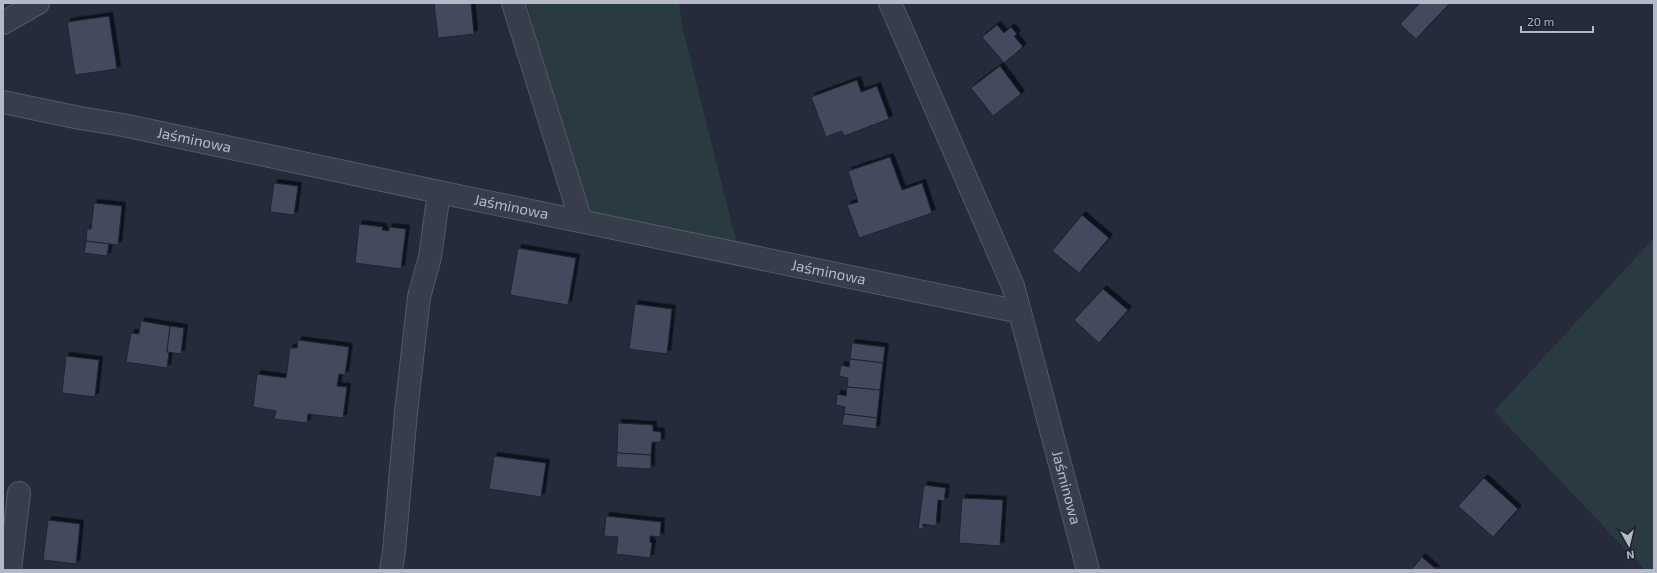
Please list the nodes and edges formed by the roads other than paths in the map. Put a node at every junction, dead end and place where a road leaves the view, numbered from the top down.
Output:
1 (38, 3) edge
2 (513, 3) edge
3 (890, 3) edge
4 (3, 22) edge
5 (3, 102) edge
6 (439, 192) junction
7 (581, 221) junction
8 (1020, 312) junction
9 (19, 493) dead end
10 (10, 570) edge
11 (390, 570) edge
12 (1088, 570) edge

1 - 4 street
2 - 7 street
3 - 8 street, Jaśminowa
5 - 6 street, Jaśminowa
6 - 7 street, Jaśminowa
6 - 11 street
7 - 8 street, Jaśminowa
8 - 12 street, Jaśminowa
9 - 10 street

